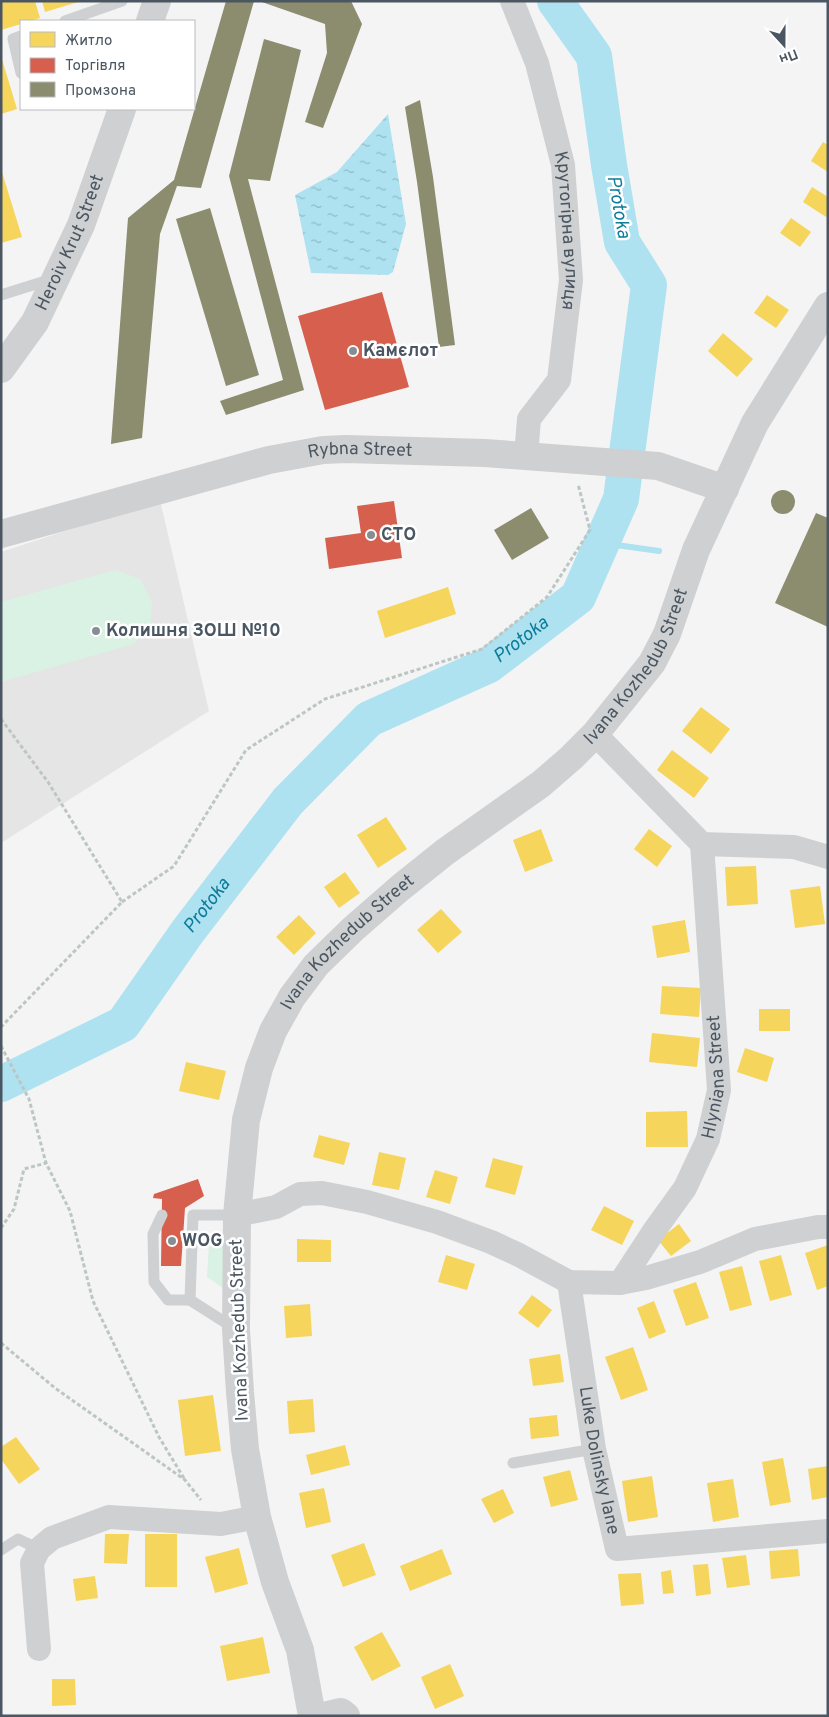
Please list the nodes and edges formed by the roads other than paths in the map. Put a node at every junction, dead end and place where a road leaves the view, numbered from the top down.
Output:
1 (122, 1) edge
2 (157, 1) edge
3 (512, 1) edge
4 (68, 20) edge
5 (150, 20) edge
6 (20, 36) edge
7 (20, 69) edge
8 (122, 110) edge
9 (56, 278) junction
10 (1, 295) edge
11 (828, 306) edge
12 (1, 369) edge
13 (526, 456) junction
14 (725, 489) junction
15 (3, 533) edge
16 (595, 734) junction
17 (702, 844) junction
18 (828, 857) edge
19 (162, 1215) dead end
20 (237, 1215) junction
21 (828, 1227) edge
22 (569, 1282) junction
23 (620, 1284) junction
24 (190, 1300) junction
25 (236, 1330) junction
26 (594, 1450) junction
27 (513, 1463) dead end
28 (257, 1516) junction
29 (828, 1531) edge
30 (39, 1549) junction
31 (1, 1550) edge
32 (39, 1650) dead end
33 (312, 1716) edge
34 (324, 1716) edge
35 (346, 1716) edge

1 - 4 lane
2 - 5 street
3 - 13 street, Крутогірна вулиця
6 - 7 lane
8 - 9 street, Heroiv Krut Street
9 - 10 lane
9 - 12 street, Heroiv Krut Street
11 - 14 street, Ivana Kozhedub Street
13 - 14 street, Rybna Street
13 - 15 street, Rybna Street
14 - 16 street, Ivana Kozhedub Street
16 - 17 street
16 - 20 street, Ivana Kozhedub Street
17 - 18 street
17 - 23 street, Hlyniana Street
19 - 24 lane
20 - 22 street
20 - 24 lane
20 - 25 street, Ivana Kozhedub Street
21 - 23 street
22 - 23 street
22 - 26 street, Luke Dolinsky lane
24 - 25 lane
25 - 28 street, Ivana Kozhedub Street
26 - 27 lane
26 - 29 street, Luke Dolinsky lane
28 - 30 street
28 - 33 street, Ivana Kozhedub Street
30 - 31 lane
30 - 32 street
34 - 35 street

